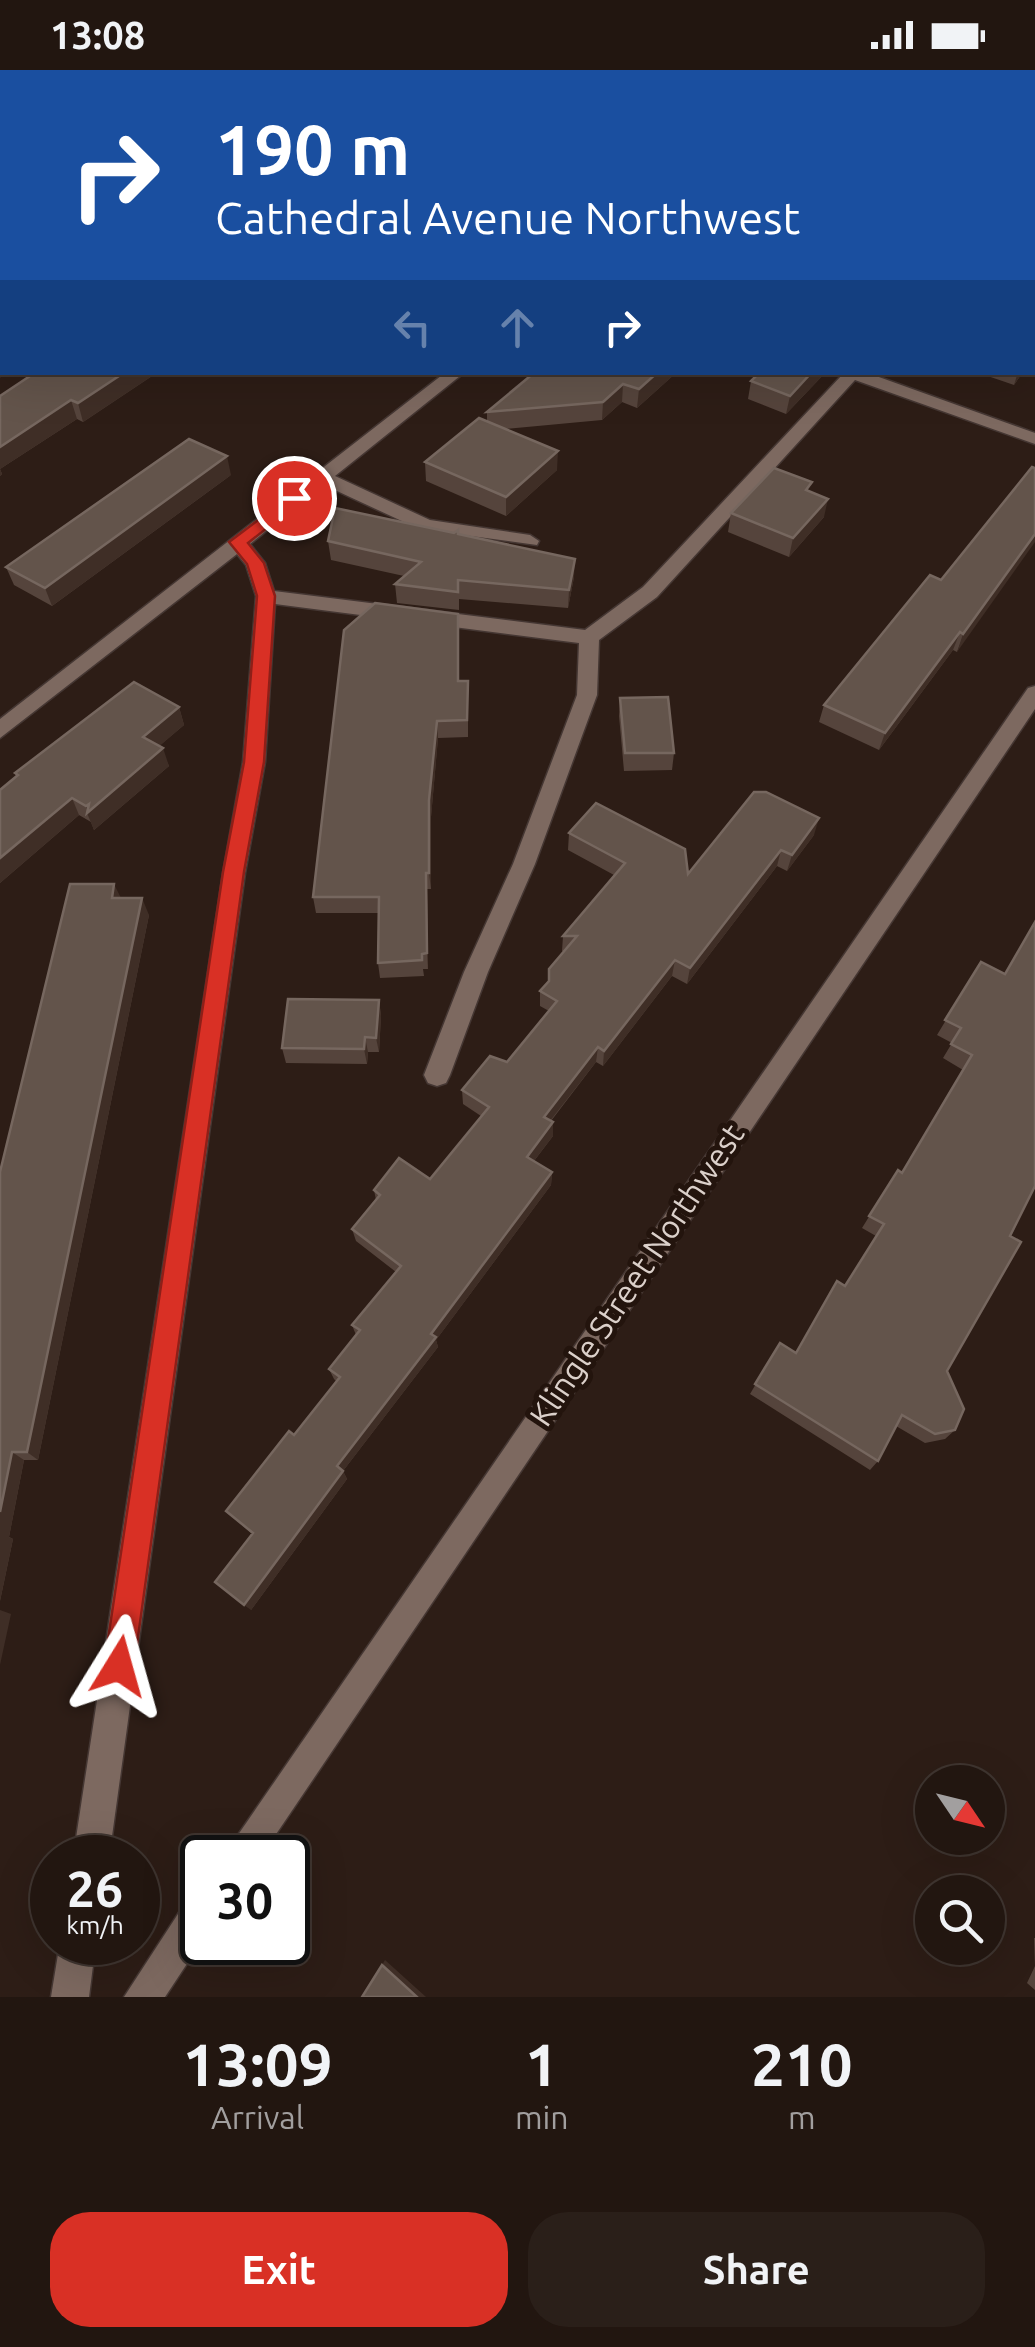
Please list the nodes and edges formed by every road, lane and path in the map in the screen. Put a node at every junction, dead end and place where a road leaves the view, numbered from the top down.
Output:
1 (453, 375) edge
2 (848, 375) edge
3 (856, 375) edge
4 (1035, 440) edge
5 (322, 476) junction
6 (530, 541) dead end
7 (238, 542) junction
8 (266, 596) junction
9 (590, 636) junction
10 (1035, 693) edge
11 (0, 730) edge
12 (437, 1076) dead end
13 (94, 1835) edge
14 (254, 1835) edge
15 (180, 1942) edge
16 (75, 1965) edge
17 (70, 1997) edge
18 (143, 1997) edge

1 - 5 street
2 - 9 street
3 - 4 street
5 - 6 street
5 - 7 street
7 - 8 street
7 - 11 street
8 - 9 street
8 - 13 street
9 - 12 street
10 - 14 street, Klingle Street Northwest
15 - 18 street
16 - 17 street

